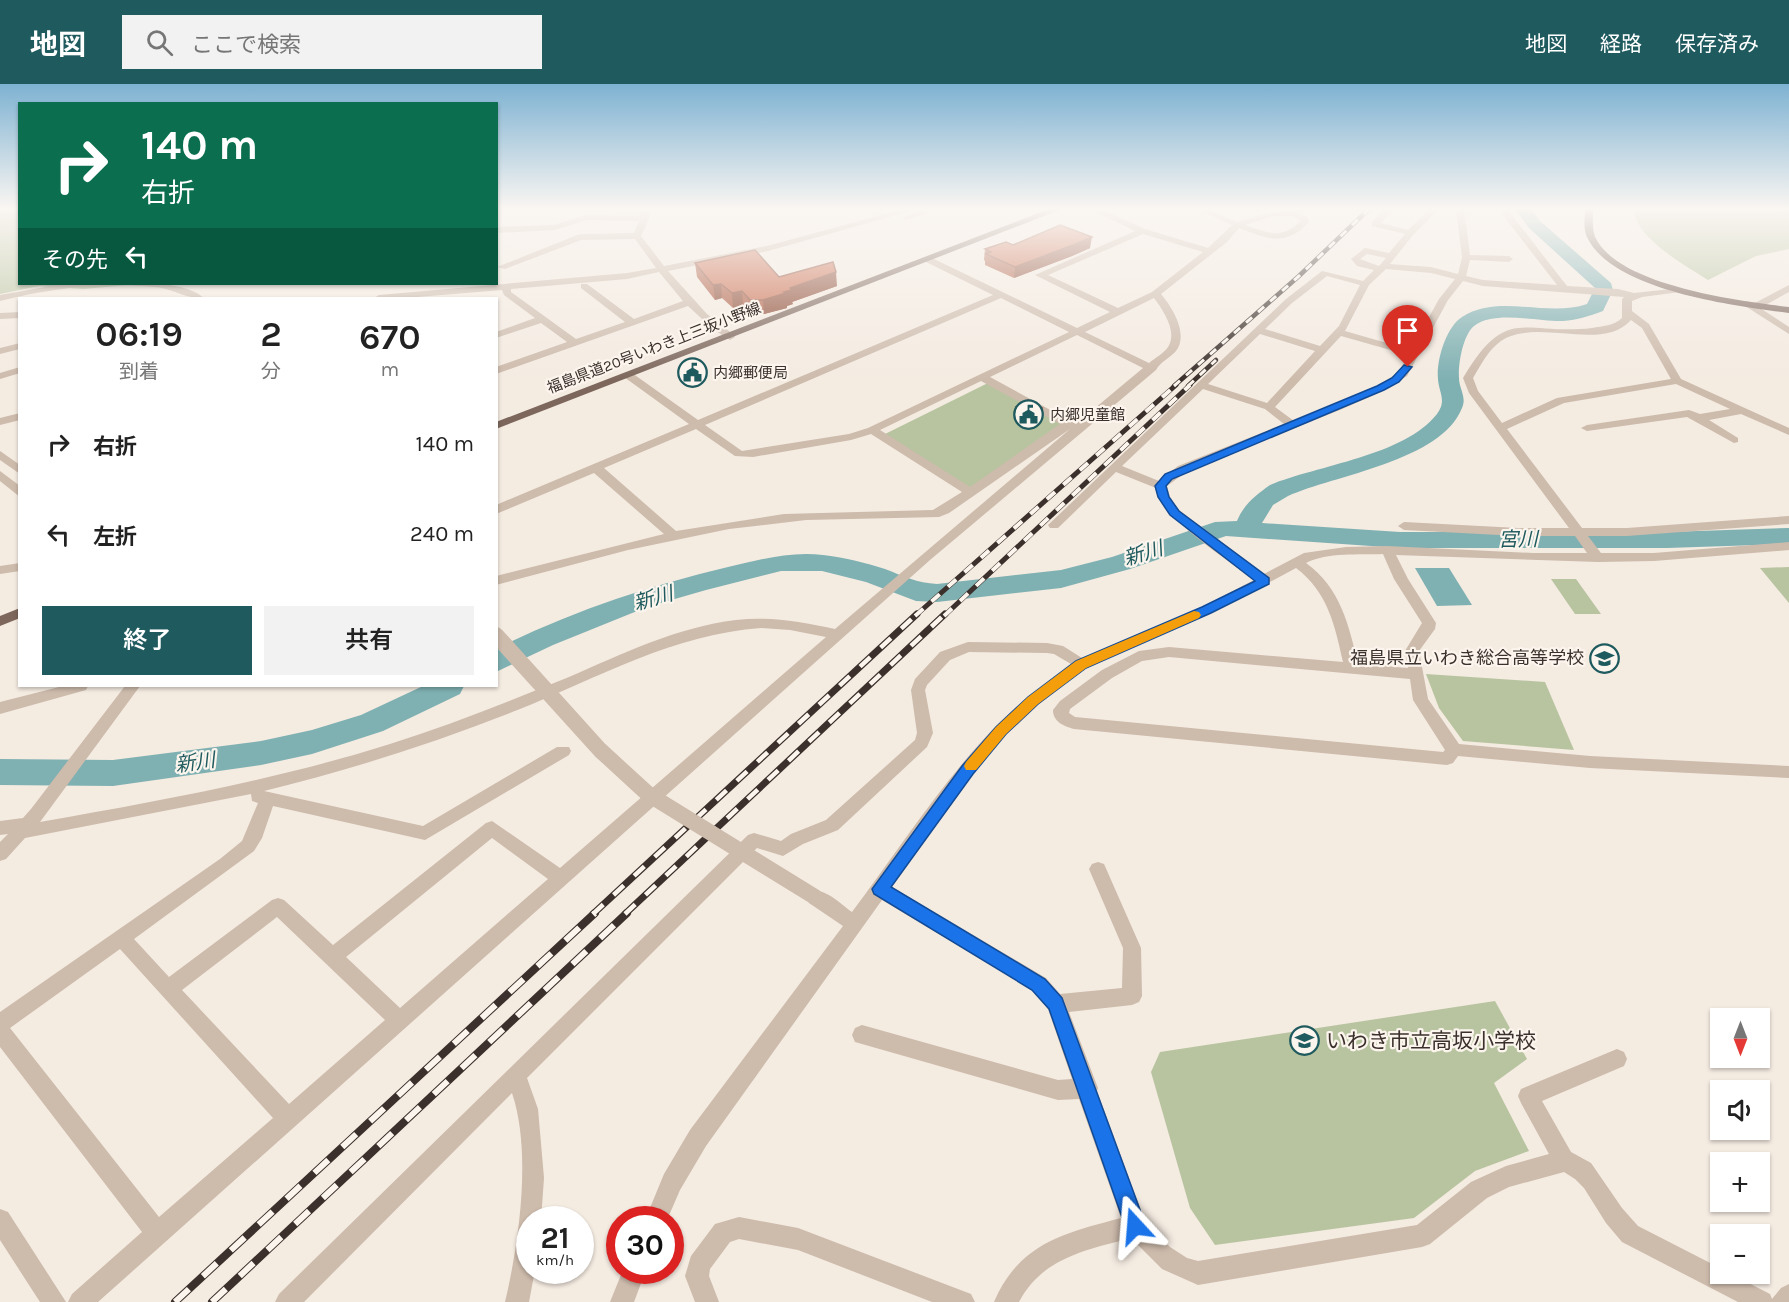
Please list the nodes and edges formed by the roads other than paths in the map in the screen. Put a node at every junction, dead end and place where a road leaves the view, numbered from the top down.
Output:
1 (659, 266) edge
2 (694, 266) edge
3 (700, 266) edge
4 (914, 266) edge
5 (941, 266) edge
6 (1061, 266) edge
7 (1190, 266) edge
8 (1373, 266) edge
9 (1465, 266) edge
10 (1548, 266) edge
11 (1623, 266) edge
12 (1382, 267) junction
13 (664, 273) junction
14 (1461, 278) junction
15 (1365, 284) junction
16 (64, 285) edge
17 (154, 285) edge
18 (482, 285) edge
19 (584, 286) junction
20 (1789, 288) edge
21 (1567, 289) junction
22 (475, 290) junction
23 (1677, 290) junction
24 (509, 293) junction
25 (1001, 294) junction
26 (1155, 294) junction
27 (1632, 296) junction
28 (198, 297) edge
29 (391, 297) edge
30 (454, 297) edge
31 (0, 298) edge
32 (498, 301) edge
33 (690, 302) junction
34 (1752, 305) junction
35 (1789, 310) edge
36 (1118, 312) junction
37 (1628, 314) junction
38 (18, 315) edge
39 (0, 316) edge
40 (543, 319) junction
41 (632, 322) junction
42 (1260, 331) junction
43 (1789, 331) edge
44 (1076, 332) junction
45 (1339, 332) junction
46 (498, 334) edge
47 (730, 337) junction
48 (575, 343) junction
49 (18, 346) edge
50 (1322, 350) junction
51 (0, 351) edge
52 (1415, 354) junction
53 (1152, 368) junction
54 (18, 370) edge
55 (498, 370) edge
56 (0, 375) edge
57 (628, 375) junction
58 (18, 376) edge
59 (981, 377) junction
60 (0, 381) edge
61 (1677, 381) junction
62 (1202, 384) junction
63 (1269, 407) junction
64 (1740, 411) junction
65 (18, 417) edge
66 (1697, 417) junction
67 (0, 422) edge
68 (696, 423) junction
69 (498, 425) edge
70 (1292, 425) junction
71 (1072, 426) junction
72 (1502, 427) junction
73 (1587, 428) dead end
74 (872, 430) junction
75 (1789, 432) edge
76 (1734, 440) dead end
77 (0, 454) edge
78 (12, 465) edge
79 (1114, 467) junction
80 (596, 468) junction
81 (0, 475) edge
82 (1161, 486) junction
83 (18, 491) edge
84 (970, 492) junction
85 (498, 509) edge
86 (1789, 520) edge
87 (1054, 525) dead end
88 (1404, 526) dead end
89 (1579, 533) junction
90 (673, 535) junction
91 (1789, 546) edge
92 (1387, 550) junction
93 (1595, 555) junction
94 (1296, 562) junction
95 (18, 567) edge
96 (0, 570) edge
97 (1260, 578) junction
98 (498, 580) edge
99 (18, 614) edge
100 (0, 621) edge
101 (842, 630) junction
102 (1151, 632) junction
103 (498, 637) edge
104 (1168, 652) junction
105 (1081, 664) junction
106 (1352, 668) junction
107 (1417, 674) junction
108 (77, 687) edge
109 (132, 687) edge
110 (0, 708) edge
111 (1454, 750) junction
112 (563, 751) dead end
113 (1789, 772) edge
114 (234, 791) junction
115 (267, 797) junction
116 (29, 823) junction
117 (0, 828) edge
118 (0, 854) edge
119 (1098, 869) dead end
120 (560, 878) junction
121 (880, 889) junction
122 (855, 924) junction
123 (121, 938) junction
124 (332, 957) junction
125 (168, 989) junction
126 (1056, 1004) junction
127 (399, 1020) junction
128 (0, 1023) edge
129 (0, 1031) edge
130 (862, 1035) dead end
131 (1617, 1059) dead end
132 (516, 1075) junction
133 (1088, 1088) junction
134 (288, 1119) junction
135 (1564, 1161) junction
136 (531, 1206) edge
137 (662, 1206) edge
138 (0, 1220) edge
139 (1135, 1226) junction
140 (158, 1234) junction
141 (521, 1284) edge
142 (629, 1284) edge
143 (1789, 1296) edge
144 (54, 1302) edge
145 (81, 1302) edge
146 (287, 1302) edge
147 (517, 1302) edge
148 (622, 1302) edge
149 (707, 1302) edge
150 (963, 1302) edge
151 (1006, 1302) edge
152 (1762, 1302) edge
153 (1783, 1302) edge

1 - 13 street
2 - 13 street
3 - 13 street
4 - 47 main road, 福島県道20号いわき上三坂小野線
5 - 25 street
6 - 36 street
7 - 26 street
8 - 12 street
9 - 14 street
10 - 21 street
11 - 23 main road
12 - 14 street
12 - 15 street
13 - 19 street
13 - 24 street
13 - 33 street
14 - 21 street
14 - 52 street
15 - 42 street
15 - 45 street
16 - 31 street
17 - 28 street
18 - 22 street
19 - 24 street
19 - 41 street
20 - 34 street
21 - 27 street
22 - 24 street
22 - 29 street
23 - 27 street
23 - 34 main road
24 - 30 street
24 - 32 street
24 - 40 street
25 - 44 street
25 - 68 street
26 - 36 street
26 - 53 street
27 - 37 street
33 - 41 street
33 - 47 street
34 - 35 main road
34 - 43 street
36 - 44 street
37 - 61 street
37 - 72 street
38 - 39 street
40 - 46 street
40 - 48 street
41 - 48 street
42 - 50 street
42 - 62 street
44 - 53 street
44 - 59 street
45 - 50 street
45 - 52 street
47 - 57 main road, 福島県道20号いわき上三坂小野線
48 - 55 street
49 - 51 street
50 - 63 street
52 - 70 street
53 - 71 street
54 - 56 street
57 - 68 street
57 - 69 main road, 福島県道20号いわき上三坂小野線
58 - 60 street
59 - 71 street
59 - 74 street
61 - 64 street
61 - 72 street
62 - 63 street
62 - 79 street
63 - 70 street
64 - 66 street
64 - 75 street
65 - 67 street
66 - 73 street
66 - 76 street
68 - 74 street
68 - 80 street
70 - 82 street
71 - 84 street
71 - 101 street
72 - 89 street
74 - 84 street
77 - 78 street
79 - 82 street
79 - 87 street
80 - 85 street
80 - 90 street
81 - 83 street
82 - 97 street
84 - 90 street
86 - 89 street
88 - 89 street
89 - 93 street
90 - 98 street
91 - 93 street
92 - 93 street
92 - 94 street
92 - 107 street
94 - 97 street
94 - 106 street
95 - 96 street
97 - 102 street
99 - 100 main road
101 - 114 street
101 - 120 street
102 - 104 street
102 - 105 street
103 - 122 street, bridge
104 - 106 street
104 - 111 street
105 - 121 street
105 - 132 street
106 - 107 street
107 - 111 street
108 - 110 street
109 - 116 street
111 - 113 street
112 - 115 street
114 - 115 street
114 - 116 street
115 - 123 street
116 - 117 street
116 - 118 street
119 - 126 street
120 - 124 street
120 - 127 street
121 - 122 street
121 - 126 street
122 - 137 street
123 - 125 street
123 - 128 street
124 - 125 street
124 - 127 street
125 - 134 street
126 - 133 street
127 - 134 street
129 - 140 street
130 - 133 street
131 - 135 street
132 - 136 street
132 - 146 street
133 - 139 street
134 - 140 street
135 - 139 street
135 - 152 street
138 - 144 street
139 - 151 street
140 - 145 street
141 - 147 street
142 - 148 street
143 - 153 street
149 - 150 street

